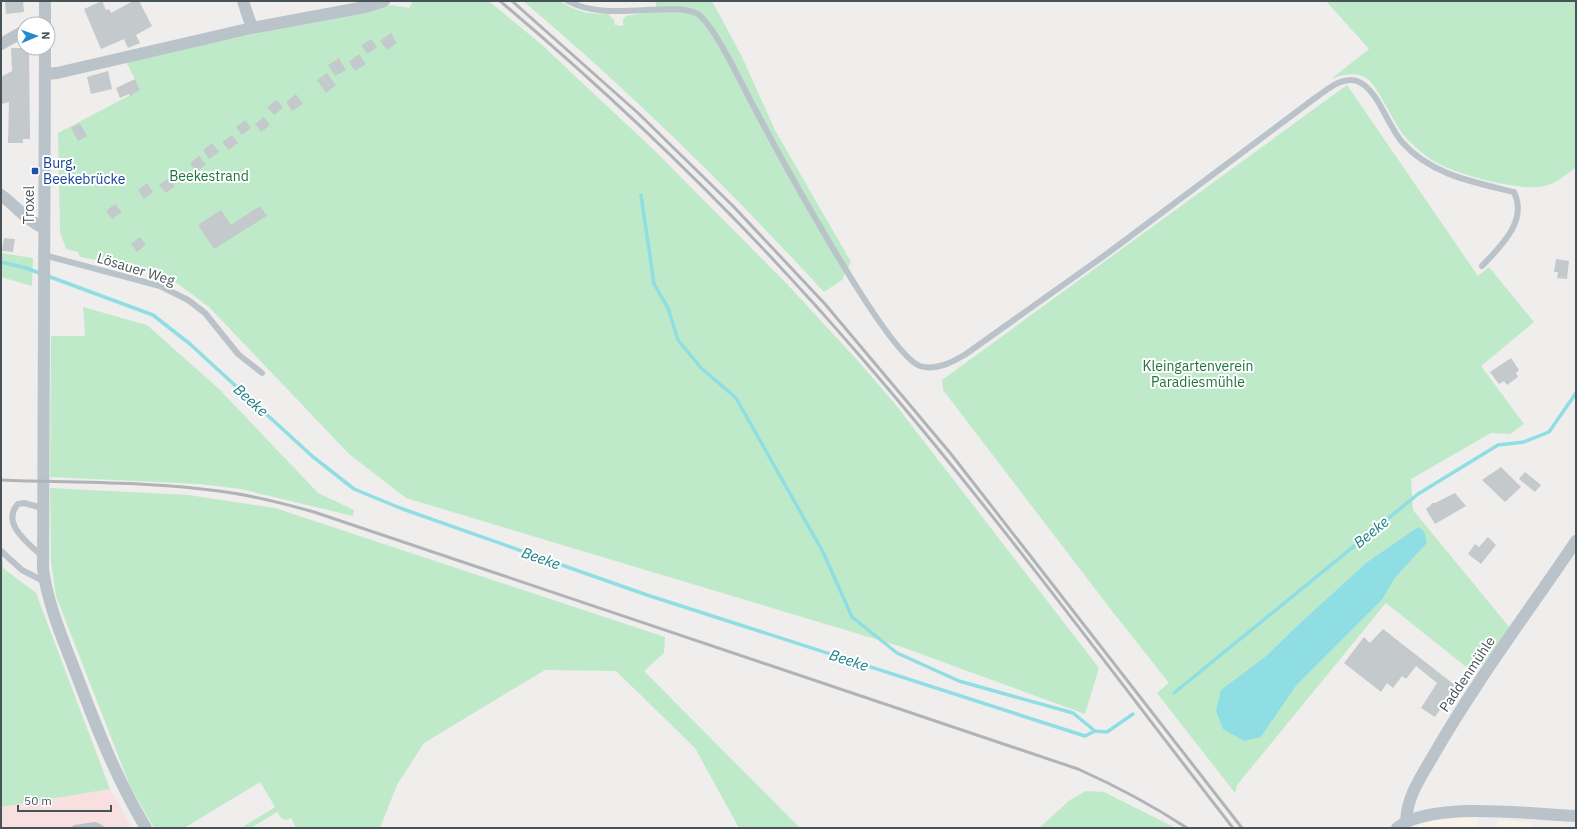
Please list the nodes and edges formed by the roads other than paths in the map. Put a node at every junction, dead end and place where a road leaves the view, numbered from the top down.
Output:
1 (45, 1) edge
2 (243, 1) edge
3 (384, 1) edge
4 (568, 1) edge
5 (45, 16) edge
6 (252, 28) junction
7 (16, 36) edge
8 (1, 44) edge
9 (45, 56) edge
10 (45, 74) junction
11 (1, 194) edge
12 (44, 228) junction
13 (44, 260) junction
14 (1482, 266) dead end
15 (262, 373) dead end
16 (42, 508) junction
17 (1576, 541) edge
18 (1, 550) edge
19 (43, 557) junction
20 (45, 582) junction
21 (1576, 816) edge
22 (1401, 825) edge
23 (75, 828) edge
24 (101, 828) edge
25 (146, 828) edge

1 - 5 street
2 - 6 street
3 - 6 street
4 - 14 lane
6 - 10 street
7 - 8 street
9 - 10 street, Troxel
10 - 12 street, Troxel
11 - 12 street
12 - 13 street, Troxel
13 - 15 lane, Lösauer Weg
13 - 16 street, Troxel
16 - 19 street, Troxel
16 - 19 lane
17 - 22 street, Paddenmühle
18 - 20 lane
19 - 20 street, Troxel
20 - 25 street, Troxel
21 - 22 street
23 - 24 lane

